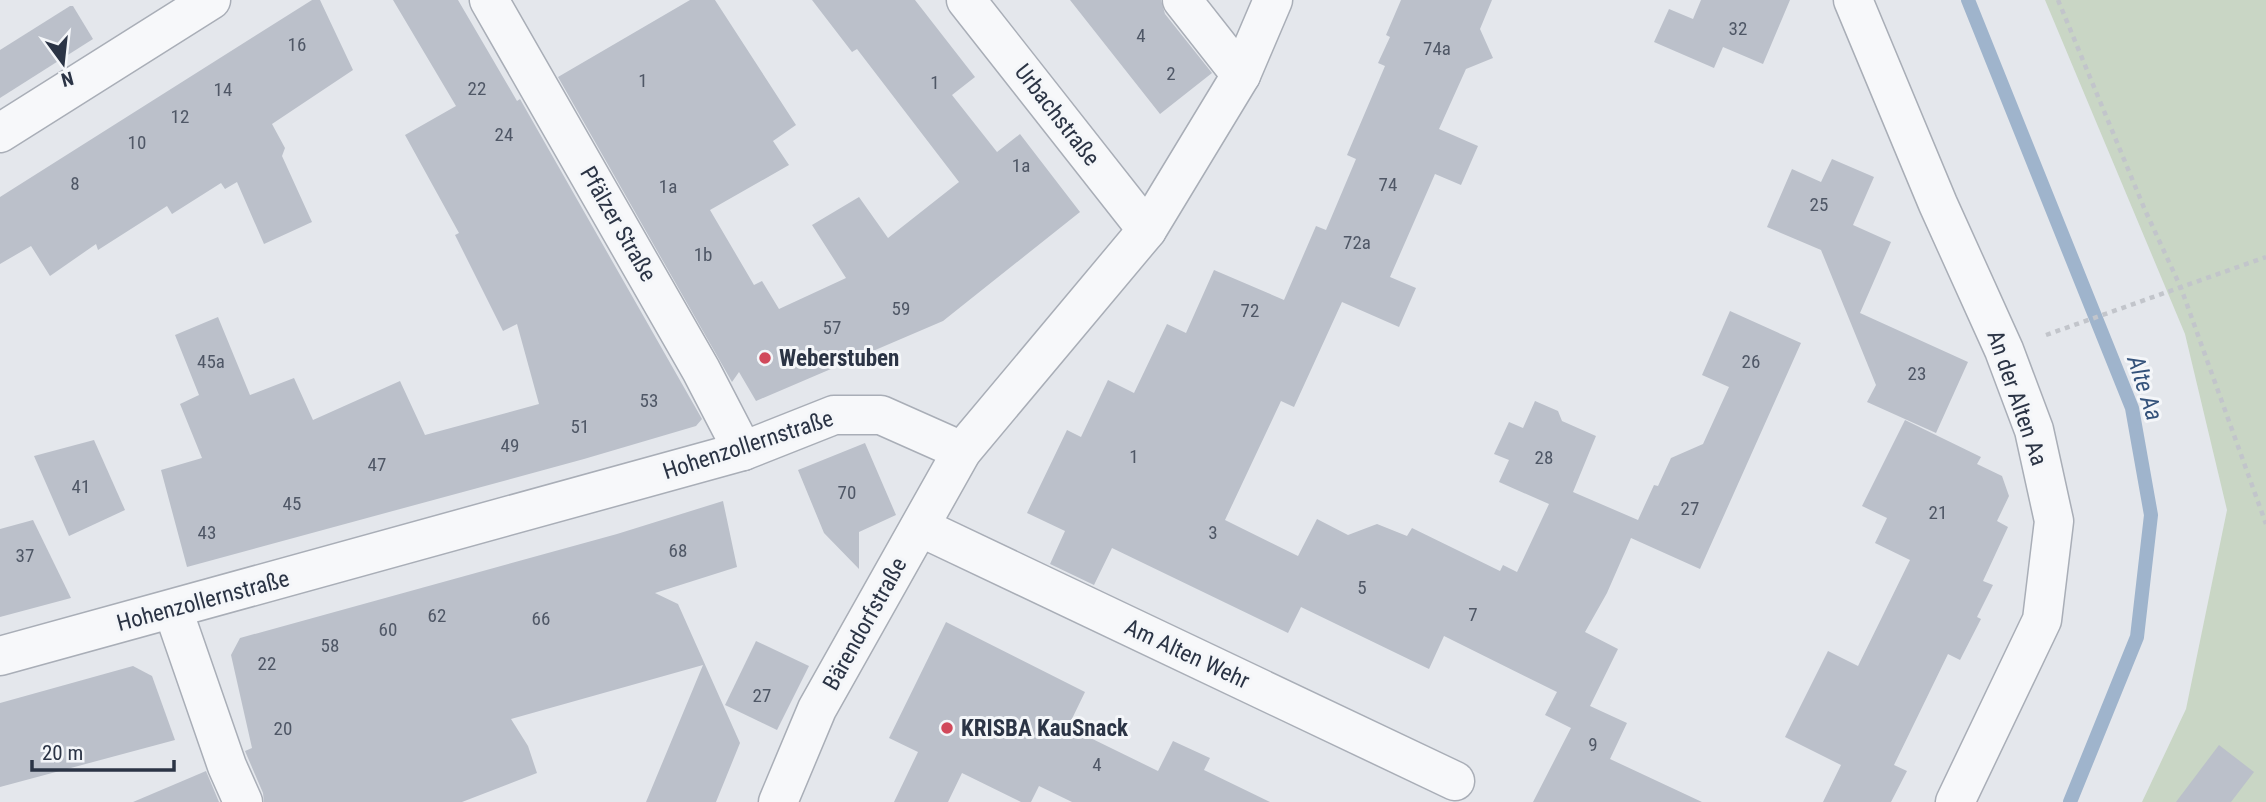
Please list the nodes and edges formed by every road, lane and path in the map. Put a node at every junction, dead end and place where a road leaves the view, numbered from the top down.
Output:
1 (211, 0) edge
2 (489, 0) edge
3 (966, 0) edge
4 (1182, 0) edge
5 (1273, 0) edge
6 (1853, 0) edge
7 (2058, 0) edge
8 (1241, 75) junction
9 (0, 133) edge
10 (1147, 230) junction
11 (2266, 257) edge
12 (2181, 288) junction
13 (2048, 335) dead end
14 (743, 451) junction
15 (962, 451) junction
16 (2266, 524) edge
17 (920, 527) junction
18 (173, 610) junction
19 (0, 656) edge
20 (1455, 781) dead end
21 (243, 802) edge
22 (778, 802) edge
23 (1955, 802) edge

1 - 9 street
2 - 14 street, Pfälzer Straße
3 - 10 street, Urbachstraße
4 - 8 street
5 - 8 street
6 - 23 street, An der Alten Aa
7 - 12 path
8 - 10 street
10 - 15 street
11 - 12 path
12 - 13 path
12 - 16 path
14 - 15 street, Hohenzollernstraße
14 - 18 street, Hohenzollernstraße
15 - 17 street, Bärendorfstraße
17 - 20 street, Am Alten Wehr
17 - 22 street, Bärendorfstraße
18 - 19 street, Hohenzollernstraße
18 - 21 street

